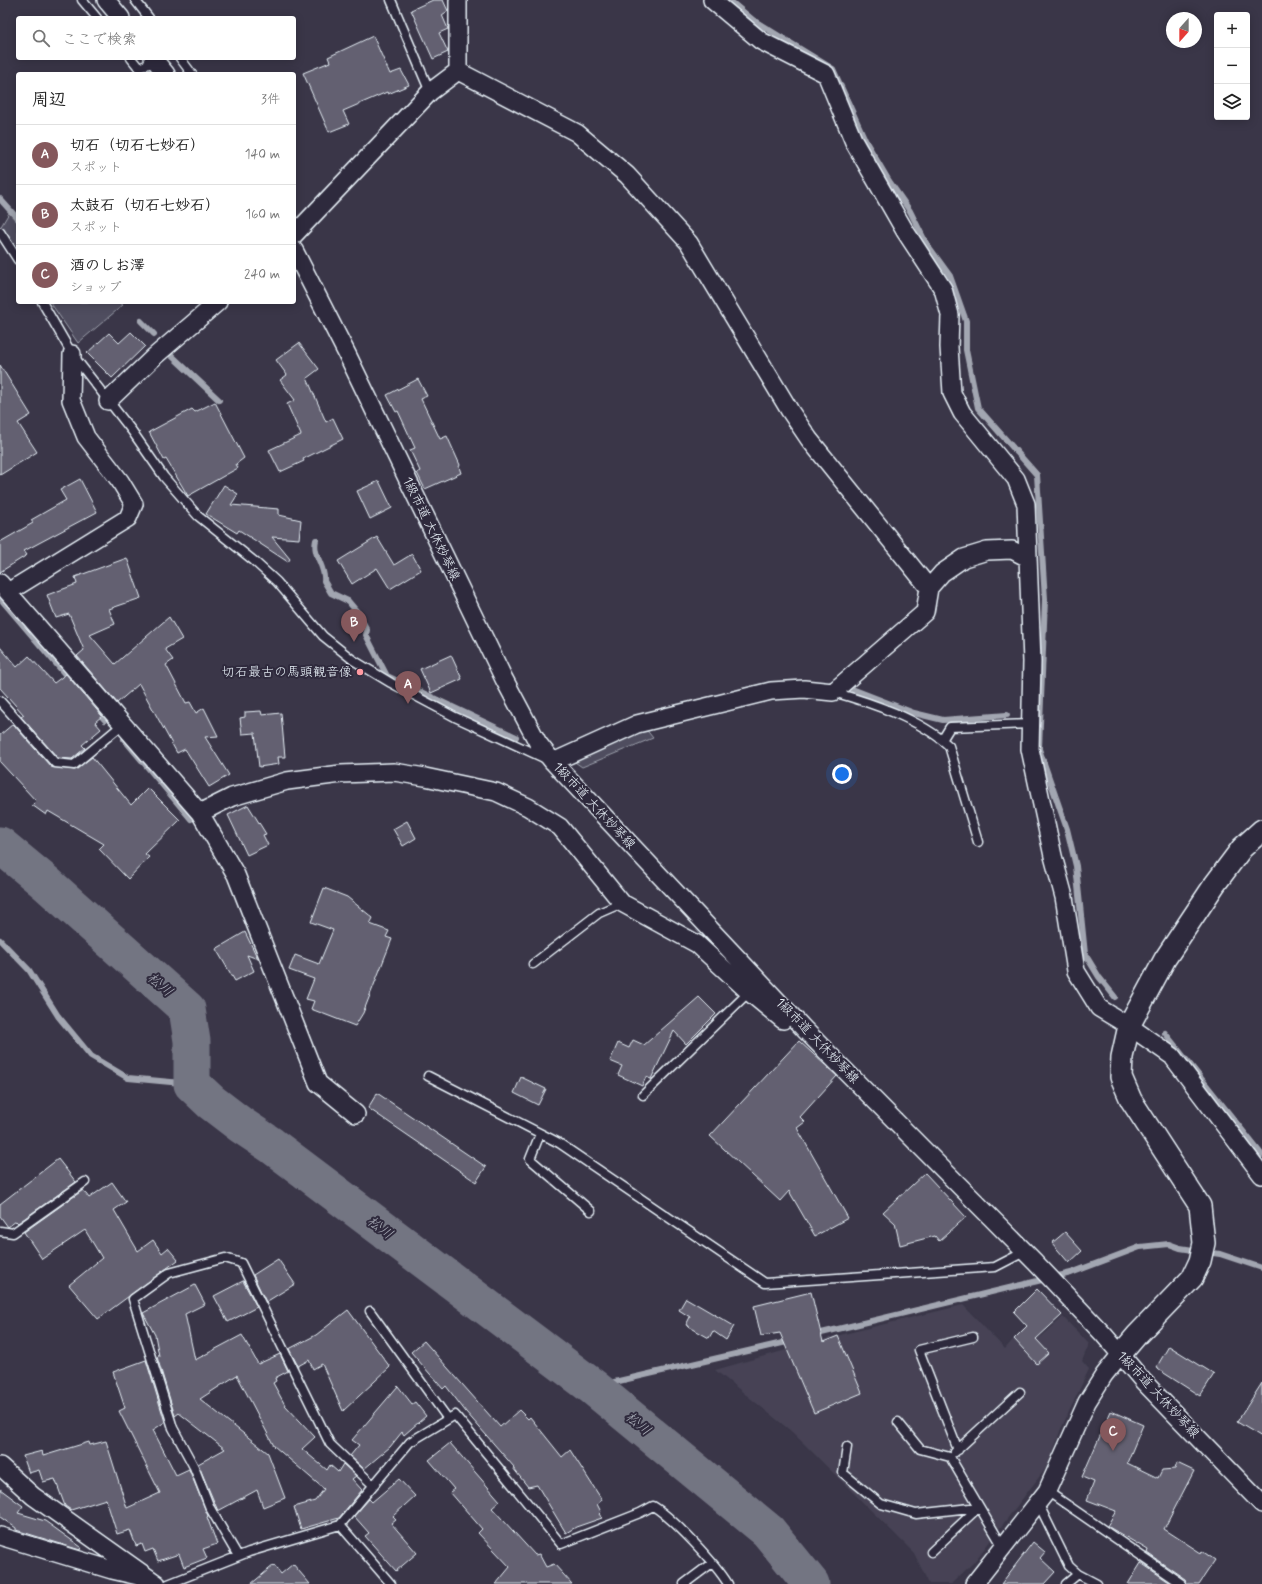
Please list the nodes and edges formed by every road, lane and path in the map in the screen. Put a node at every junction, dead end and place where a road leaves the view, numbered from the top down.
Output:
1 (82, 0) edge
2 (106, 0) edge
3 (135, 0) edge
4 (391, 0) edge
5 (458, 0) edge
6 (712, 0) edge
7 (95, 16) edge
8 (119, 16) edge
9 (147, 16) edge
10 (133, 60) edge
11 (182, 60) edge
12 (158, 64) edge
13 (458, 71) junction
14 (190, 72) edge
15 (430, 92) junction
16 (0, 232) edge
17 (296, 233) edge
18 (296, 254) edge
19 (16, 257) edge
20 (43, 304) edge
21 (216, 304) edge
22 (72, 354) junction
23 (108, 402) junction
24 (1028, 558) junction
25 (4, 587) edge
26 (929, 588) junction
27 (834, 692) junction
28 (0, 701) edge
29 (123, 724) junction
30 (1031, 724) junction
31 (942, 740) junction
32 (553, 762) junction
33 (200, 813) junction
34 (1262, 830) edge
35 (978, 842) dead end
36 (622, 903) junction
37 (533, 964) dead end
38 (749, 992) junction
39 (1129, 1026) junction
40 (805, 1030) junction
41 (428, 1076) dead end
42 (643, 1095) dead end
43 (356, 1114) dead end
44 (540, 1134) junction
45 (1262, 1175) edge
46 (85, 1182) dead end
47 (591, 1211) dead end
48 (0, 1232) edge
49 (1029, 1257) junction
50 (370, 1311) dead end
51 (973, 1337) dead end
52 (1120, 1355) junction
53 (1020, 1392) dead end
54 (448, 1419) junction
55 (898, 1422) dead end
56 (847, 1447) dead end
57 (958, 1450) junction
58 (950, 1457) junction
59 (0, 1466) edge
60 (373, 1485) junction
61 (1043, 1497) junction
62 (1260, 1499) edge
63 (979, 1507) junction
64 (340, 1525) junction
65 (0, 1536) edge
66 (1003, 1547) junction
67 (931, 1552) dead end
68 (238, 1556) junction
69 (712, 1563) junction
70 (1078, 1574) junction
71 (151, 1580) edge
72 (168, 1584) edge
73 (391, 1584) edge
74 (684, 1584) edge
75 (728, 1584) edge
76 (974, 1584) edge
77 (1066, 1584) edge
78 (1097, 1584) edge
79 (1182, 1584) edge

1 - 7 lane
2 - 8 street
3 - 9 lane
4 - 15 lane
5 - 13 street
6 - 24 street
10 - 12 lane
11 - 14 lane
13 - 15 street
13 - 26 street
15 - 17 street
16 - 19 lane
18 - 32 street, 1級市道 大休妙琴線
20 - 22 lane
21 - 23 street
22 - 23 lane
22 - 25 street
23 - 32 lane
24 - 26 street
24 - 30 street
25 - 29 street
26 - 27 street
27 - 31 lane
27 - 32 street
28 - 29 lane
29 - 33 street
30 - 31 lane
30 - 39 street
31 - 35 lane
32 - 40 street, 1級市道 大休妙琴線
33 - 36 street
33 - 43 street
34 - 39 street
36 - 37 lane
36 - 38 street
38 - 40 street
38 - 42 lane
39 - 45 street
39 - 52 street
40 - 49 street, 1級市道 大休妙琴線
41 - 44 lane
44 - 47 lane
44 - 49 lane
46 - 48 lane
49 - 52 street, 1級市道 大休妙琴線
50 - 54 lane
51 - 57 lane
52 - 61 street
52 - 62 street, 1級市道 大休妙琴線
53 - 57 lane
54 - 60 lane
54 - 69 lane
55 - 58 lane
56 - 63 lane
57 - 58 lane
58 - 63 lane
59 - 71 street
60 - 64 lane
60 - 68 lane
61 - 66 street
61 - 70 lane
61 - 79 lane
63 - 66 lane
63 - 67 lane
64 - 68 lane
64 - 73 lane
65 - 71 street
66 - 76 street
68 - 72 lane
69 - 74 lane
69 - 75 lane
70 - 77 lane
70 - 78 lane

